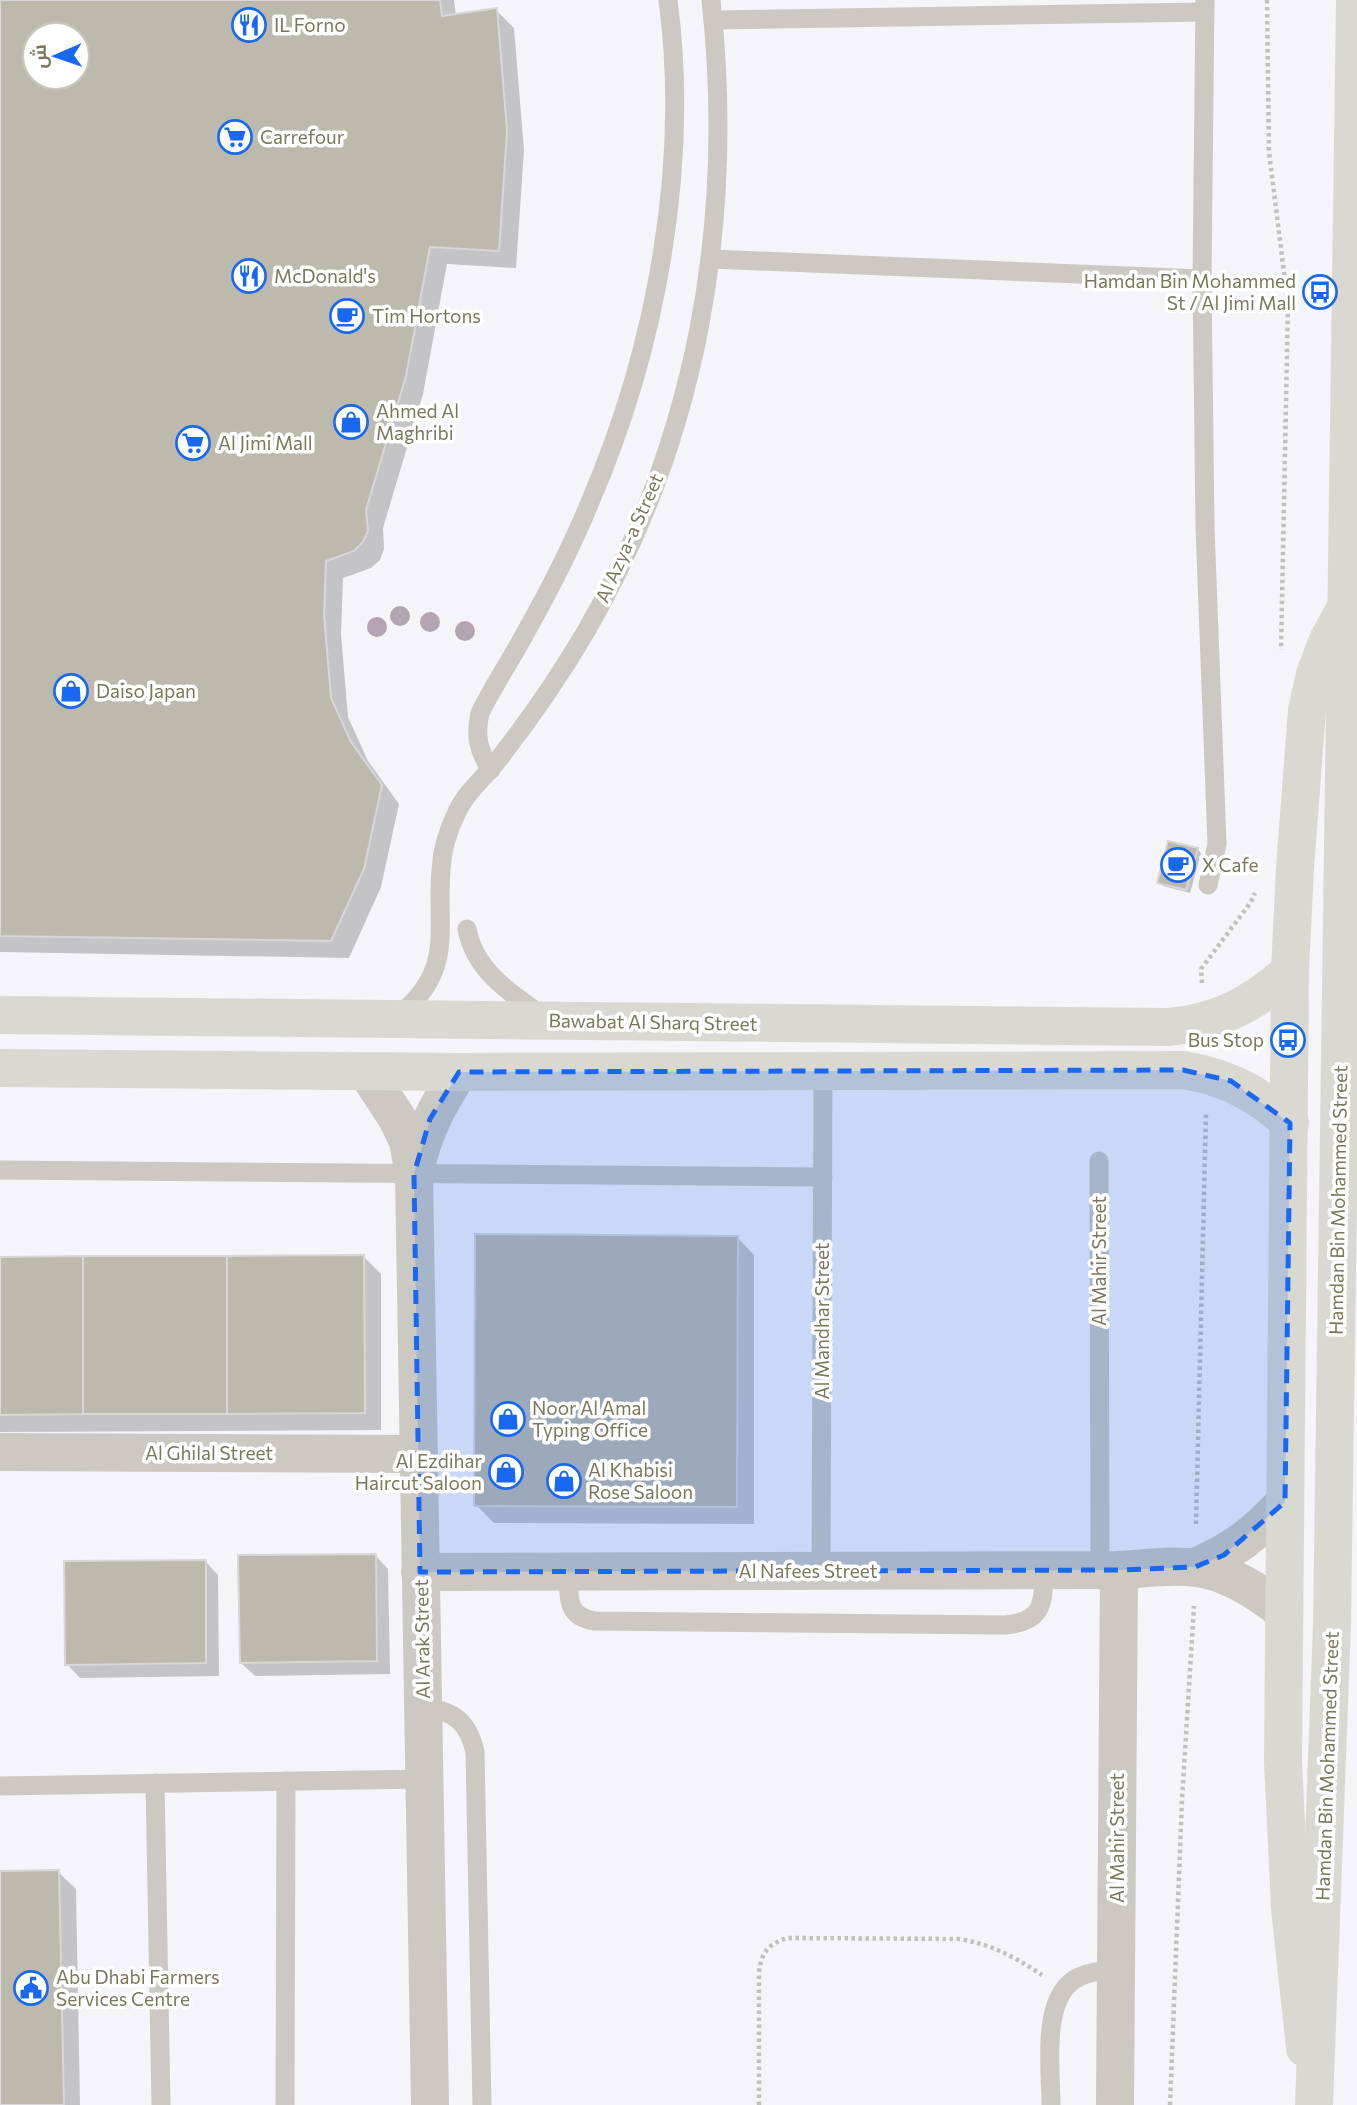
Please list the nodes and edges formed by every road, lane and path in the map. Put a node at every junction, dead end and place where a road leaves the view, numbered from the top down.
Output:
1 (668, 0) edge
2 (1268, 0) edge
3 (1354, 0) edge
4 (1204, 6) edge
5 (712, 10) edge
6 (711, 259) junction
7 (1202, 279) junction
8 (1346, 607) junction
9 (1281, 656) dead end
10 (491, 770) junction
11 (1208, 885) dead end
12 (1256, 890) dead end
13 (467, 929) dead end
14 (1290, 971) junction
15 (0, 1015) edge
16 (394, 1020) junction
17 (549, 1021) junction
18 (1203, 1022) junction
19 (0, 1068) edge
20 (823, 1071) junction
21 (367, 1072) junction
22 (458, 1072) junction
23 (1290, 1123) junction
24 (1098, 1161) dead end
25 (0, 1170) edge
26 (414, 1174) junction
27 (823, 1177) junction
28 (0, 1452) edge
29 (419, 1454) junction
30 (1285, 1502) junction
31 (1195, 1567) junction
32 (569, 1571) junction
33 (821, 1571) junction
34 (1045, 1571) junction
35 (1110, 1571) junction
36 (420, 1572) junction
37 (1284, 1612) junction
38 (423, 1707) junction
39 (424, 1779) junction
40 (286, 1782) junction
41 (155, 1783) junction
42 (0, 1786) edge
43 (1116, 1970) junction
44 (1063, 1989) junction
45 (161, 2105) edge
46 (285, 2105) edge
47 (430, 2105) edge
48 (482, 2105) edge
49 (759, 2105) edge
50 (1051, 2105) edge
51 (1115, 2105) edge
52 (1314, 2105) edge

1 - 10 lane
2 - 9 path
3 - 8 street, Hamdan Bin Mohammed Street
4 - 5 lane
4 - 7 lane
5 - 6 lane, Al Azya-a Street
6 - 7 lane
6 - 10 lane, Al Azya-a Street
7 - 11 lane
8 - 14 street
8 - 52 street, Hamdan Bin Mohammed Street
10 - 16 lane, Al Azya-a Street
12 - 18 path
13 - 17 lane
14 - 18 street, Bawabat Al Sharq Street
14 - 23 street
15 - 16 street, Bawabat Al Sharq Street
16 - 17 street, Bawabat Al Sharq Street
17 - 18 street, Bawabat Al Sharq Street
19 - 21 street
20 - 22 street
20 - 23 street
20 - 27 lane, Al Mandhar Street
21 - 22 street
21 - 26 street, Al Arak Street
22 - 26 street, Al Arak Street
23 - 30 street
24 - 35 lane, Al Mahir Street
25 - 26 lane
26 - 27 lane
26 - 29 street, Al Arak Street
27 - 33 lane, Al Mandhar Street
28 - 29 street, Al Ghilal Street
29 - 36 street, Al Arak Street
30 - 31 street, Al Nafees Street
30 - 37 street
31 - 35 street, Al Nafees Street
31 - 37 street, Al Nafees Street
32 - 33 street, Al Nafees Street
32 - 34 lane
32 - 36 street, Al Nafees Street
33 - 34 street, Al Nafees Street
34 - 35 street, Al Nafees Street
35 - 43 street, Al Mahir Street
36 - 38 street, Al Arak Street
37 - 52 street
38 - 39 street, Al Arak Street
38 - 48 lane
39 - 40 lane
39 - 47 street, Al Arak Street
40 - 41 lane
40 - 46 lane
41 - 42 lane
41 - 45 lane
43 - 44 lane
43 - 51 street, Al Mahir Street
44 - 49 path
44 - 50 lane

